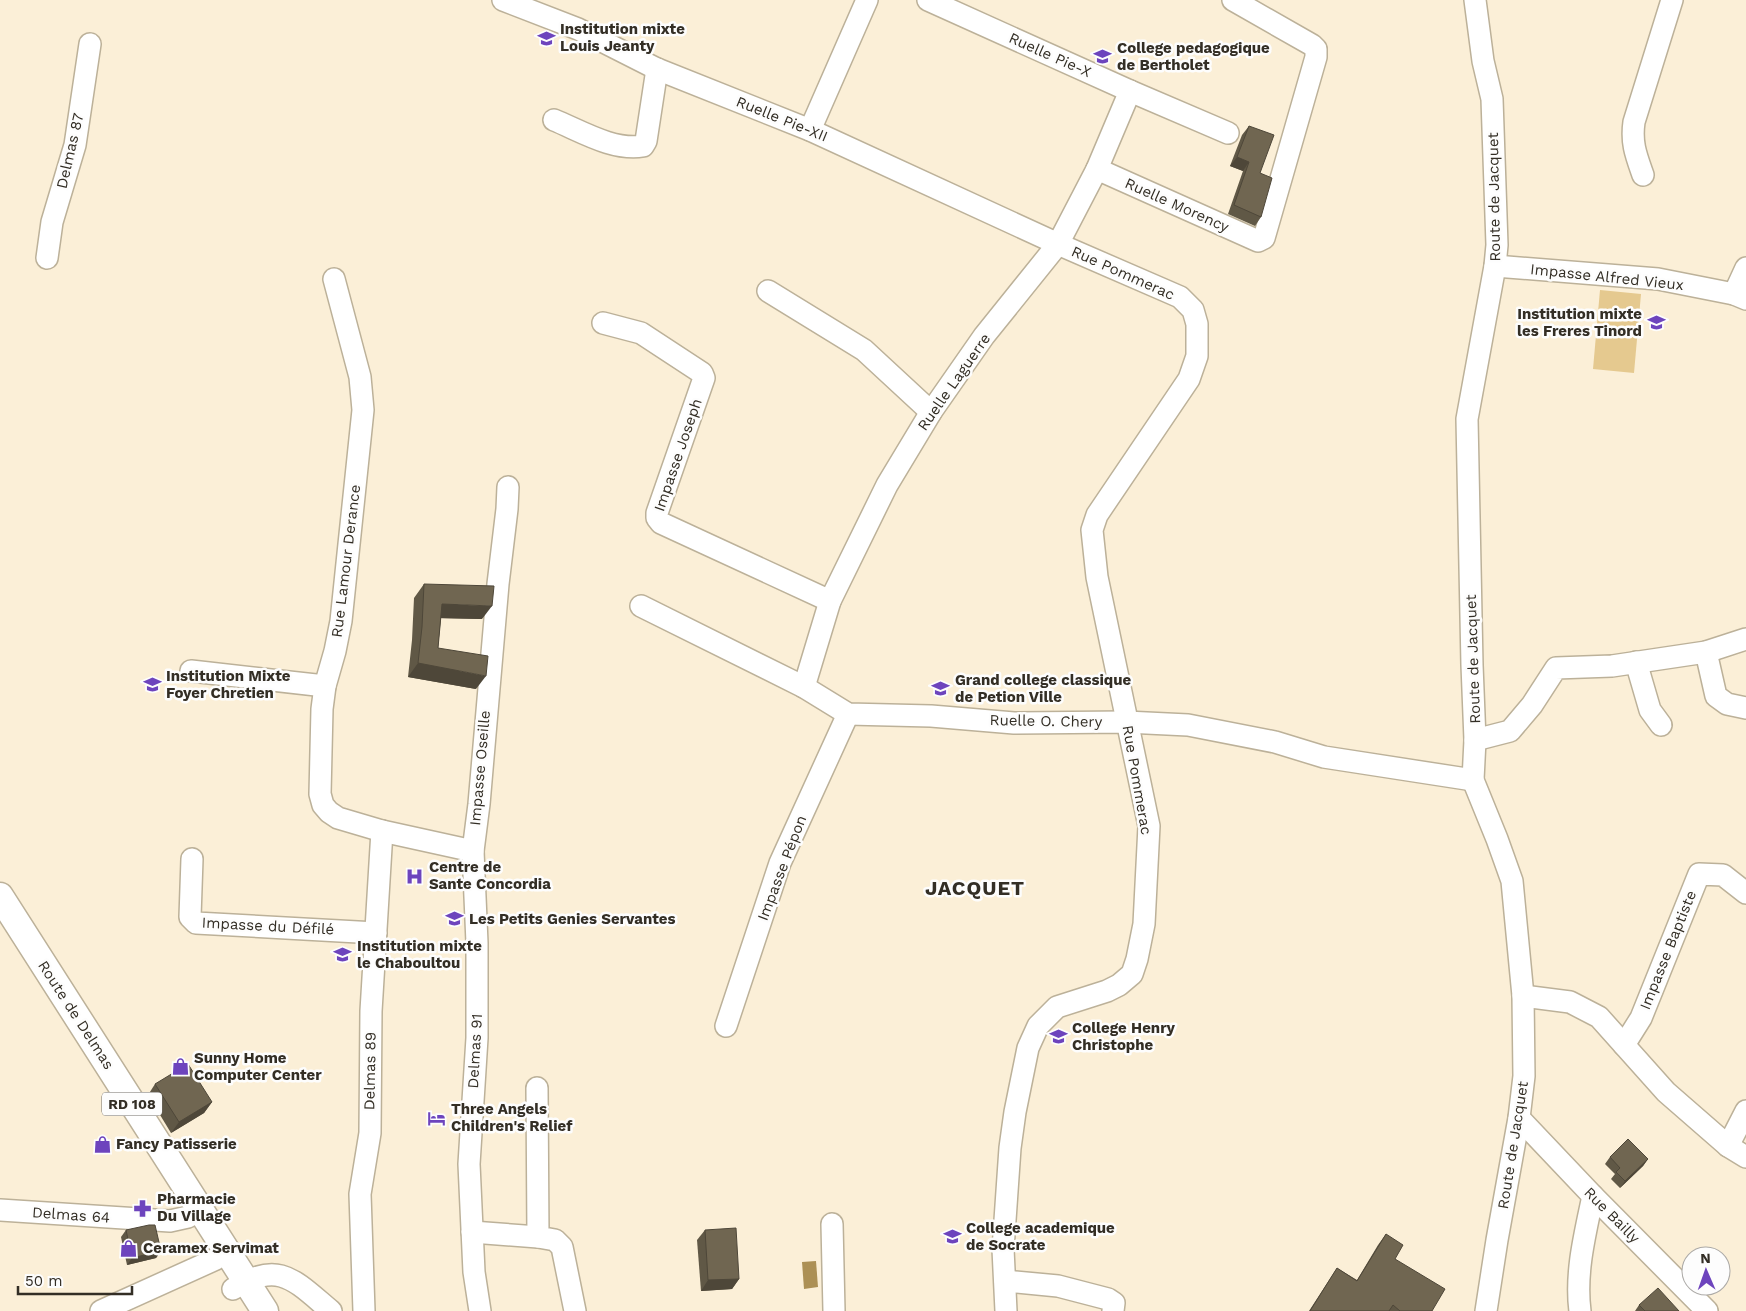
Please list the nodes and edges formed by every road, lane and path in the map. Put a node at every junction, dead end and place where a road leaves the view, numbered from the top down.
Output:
1 (503, 0) edge
2 (867, 0) edge
3 (928, 0) edge
4 (1233, 0) edge
5 (1672, 0) edge
6 (1479, 5) edge
7 (90, 44) dead end
8 (657, 69) junction
9 (1130, 91) junction
10 (554, 120) dead end
11 (810, 130) junction
12 (1228, 133) dead end
13 (1097, 169) junction
14 (1643, 175) dead end
15 (1058, 244) junction
16 (47, 258) dead end
17 (1495, 266) junction
18 (1746, 268) edge
19 (334, 279) dead end
20 (768, 292) dead end
21 (1740, 297) edge
22 (603, 323) dead end
23 (931, 412) junction
24 (508, 487) dead end
25 (830, 601) junction
26 (640, 606) dead end
27 (1746, 639) edge
28 (1706, 652) junction
29 (1636, 662) junction
30 (191, 670) dead end
31 (325, 686) junction
32 (804, 687) junction
33 (1746, 708) edge
34 (848, 714) junction
35 (1126, 722) junction
36 (1662, 725) dead end
37 (1476, 740) junction
38 (1473, 780) junction
39 (382, 831) junction
40 (473, 851) junction
41 (192, 859) dead end
42 (1746, 893) edge
43 (0, 896) edge
44 (0, 919) edge
45 (376, 933) junction
46 (1523, 996) junction
47 (726, 1026) dead end
48 (1624, 1045) junction
49 (537, 1088) dead end
50 (1746, 1111) edge
51 (1519, 1118) junction
52 (1737, 1152) edge
53 (1593, 1196) junction
54 (0, 1210) edge
55 (194, 1213) junction
56 (832, 1224) dead end
57 (472, 1232) junction
58 (538, 1237) junction
59 (216, 1259) junction
60 (1005, 1281) junction
61 (239, 1284) junction
62 (101, 1311) edge
63 (247, 1311) edge
64 (265, 1311) edge
65 (331, 1311) edge
66 (364, 1311) edge
67 (480, 1311) edge
68 (575, 1311) edge
69 (834, 1311) edge
70 (1006, 1311) edge
71 (1113, 1311) edge
72 (1486, 1311) edge
73 (1580, 1311) edge
74 (1707, 1311) edge

1 - 8 street, Ruelle Pie-XII
2 - 11 street
3 - 9 street, Ruelle Pie-X
4 - 13 street, Ruelle Morency
5 - 14 street
6 - 17 street, Route de Jacquet
7 - 16 street, Delmas 87
8 - 10 street
8 - 11 street, Ruelle Pie-XII
9 - 12 street, Ruelle Pie-X
9 - 13 street, Ruelle Laguerre
11 - 15 street, Ruelle Pie-XII
13 - 15 street, Ruelle Laguerre
15 - 23 street, Ruelle Laguerre
15 - 35 street, Rue Pommerac
17 - 21 street, Impasse Alfred Vieux
17 - 37 street, Route de Jacquet
18 - 21 street
19 - 31 street, Rue Lamour Derance
20 - 23 street
22 - 25 street, Impasse Joseph
23 - 25 street, Ruelle Laguerre
24 - 40 street, Impasse Oseille
25 - 32 street, Ruelle Laguerre
26 - 32 street
27 - 28 street
28 - 29 street
28 - 33 street
29 - 36 street
29 - 37 street
30 - 31 street
31 - 39 street, Rue Lamour Derance
32 - 34 street
34 - 35 street, Ruelle O. Chery
34 - 47 street, Impasse Pépon
35 - 38 street, Ruelle O. Chery
35 - 60 street, Rue Pommerac
37 - 38 street, Route de Jacquet
38 - 46 street, Route de Jacquet
39 - 40 street, Rue Lamour Derance
39 - 45 street, Delmas 89
40 - 57 street, Delmas 91
41 - 45 street, Impasse du Défilé
42 - 48 street, Impasse Baptiste
43 - 55 main road, Route de Delmas / RD 108
44 - 55 main road, Route de Delmas / RD 108
45 - 66 street, Delmas 89
46 - 48 street
46 - 51 street, Route de Jacquet
48 - 52 street
49 - 58 street
50 - 52 street
51 - 53 street, Rue Bailly
51 - 72 street, Route de Jacquet
53 - 73 street
53 - 74 street, Rue Bailly
54 - 55 street, Delmas 64
55 - 59 main road, Route de Delmas / RD 108
55 - 61 main road, Route de Delmas / RD 108
56 - 69 street
57 - 58 street
57 - 67 street, Delmas 91
58 - 68 street
59 - 61 main road, Route de Delmas / RD 108
59 - 62 street
60 - 70 street, Rue Pommerac
60 - 71 street
61 - 63 main road, Route de Delmas / RD 108
61 - 64 main road, Route de Delmas / RD 108
61 - 65 street

